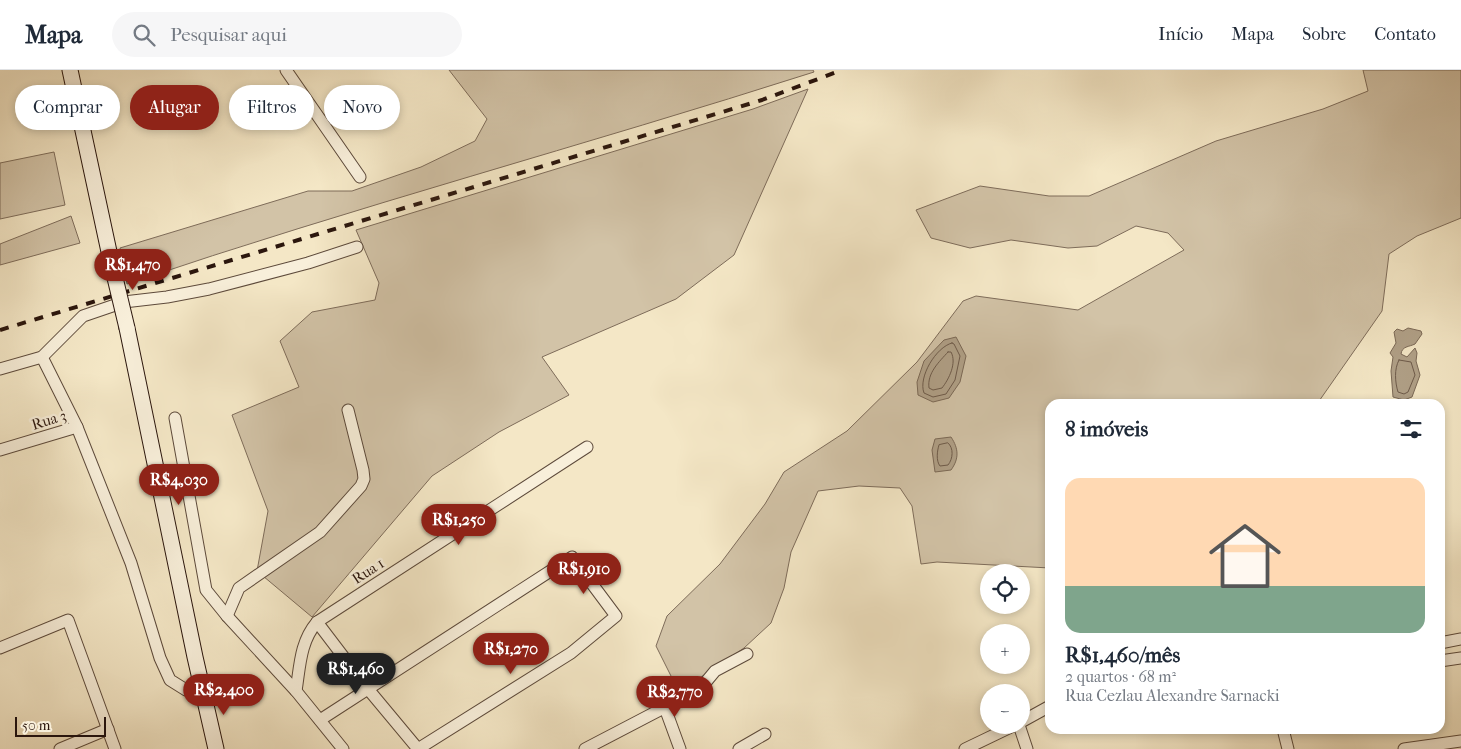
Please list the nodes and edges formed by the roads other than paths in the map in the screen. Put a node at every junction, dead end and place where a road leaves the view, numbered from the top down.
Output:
1 (70, 70) edge
2 (286, 70) edge
3 (360, 177) dead end
4 (357, 247) dead end
5 (42, 357) junction
6 (0, 369) edge
7 (348, 410) dead end
8 (175, 418) dead end
9 (77, 427) junction
10 (587, 447) dead end
11 (0, 450) edge
12 (227, 616) junction
13 (316, 622) junction
14 (1461, 639) edge
15 (1445, 642) edge
16 (0, 648) edge
17 (747, 654) dead end
18 (1461, 658) edge
19 (1445, 660) edge
20 (368, 689) junction
21 (296, 690) junction
22 (202, 691) junction
23 (665, 708) junction
24 (1045, 709) edge
25 (1030, 717) edge
26 (320, 720) junction
27 (108, 729) junction
28 (766, 734) dead end
29 (998, 734) edge
30 (1021, 734) edge
31 (1284, 734) edge
32 (1461, 741) edge
33 (60, 749) edge
34 (115, 749) edge
35 (216, 749) edge
36 (343, 749) edge
37 (418, 749) edge
38 (585, 749) edge
39 (680, 749) edge
40 (738, 749) edge
41 (965, 749) edge
42 (1027, 749) edge
43 (1288, 749) edge
44 (1404, 749) edge

1 - 22 street, bridge
2 - 3 street
4 - 5 street
5 - 6 street
5 - 9 street
7 - 12 street
8 - 12 street
9 - 11 street, Rua 3
9 - 22 street
10 - 13 street, Rua 1
12 - 21 street
13 - 20 street
13 - 21 street
14 - 15 street
16 - 27 street
17 - 23 street
18 - 19 street
20 - 26 street
20 - 37 street
20 - 37 street
21 - 26 street
22 - 35 street
23 - 38 street
23 - 39 street
24 - 25 street
26 - 36 street
27 - 33 street
27 - 34 street
28 - 40 street
29 - 41 street
30 - 42 street
31 - 43 street
32 - 44 street

